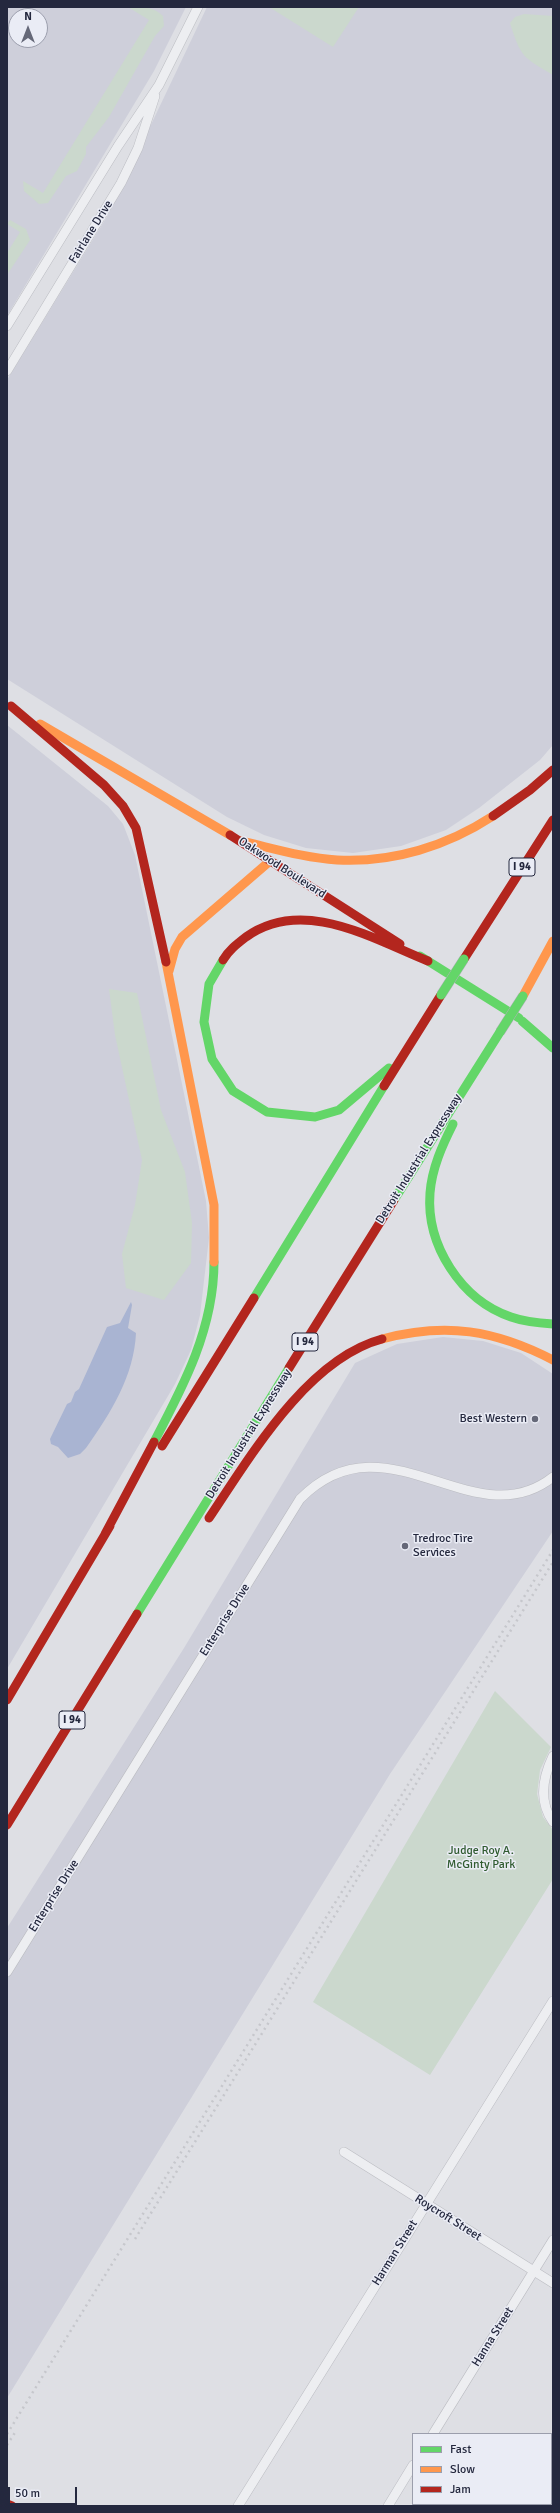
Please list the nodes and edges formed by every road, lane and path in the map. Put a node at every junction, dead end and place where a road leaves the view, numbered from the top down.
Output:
1 (198, 7) edge
2 (159, 85) junction
3 (7, 326) edge
4 (7, 370) edge
5 (9, 705) edge
6 (553, 770) edge
7 (553, 820) edge
8 (241, 841) junction
9 (270, 861) junction
10 (553, 941) edge
11 (428, 961) junction
12 (169, 976) junction
13 (522, 1021) junction
14 (553, 1038) edge
15 (553, 1048) edge
16 (396, 1065) junction
17 (478, 1066) junction
18 (553, 1324) edge
19 (553, 1360) edge
20 (553, 1477) edge
21 (202, 1529) dead end
22 (105, 1534) junction
23 (189, 1549) dead end
24 (134, 1620) junction
25 (7, 1700) edge
26 (553, 1756) edge
27 (553, 1822) edge
28 (7, 1825) edge
29 (7, 1972) edge
30 (553, 2000) edge
31 (344, 2152) dead end
32 (426, 2204) junction
33 (553, 2240) edge
34 (534, 2271) junction
35 (553, 2283) edge
36 (433, 2433) edge
37 (412, 2468) edge
38 (7, 2504) edge
39 (12, 2506) edge
40 (238, 2506) edge
41 (388, 2506) edge

1 - 2 street, Fairlane Drive
2 - 3 street, Fairlane Drive
2 - 4 street, Fairlane Drive
5 - 8 main road, Oakwood Boulevard
5 - 12 main road
6 - 8 main road
7 - 16 main road, I 94, bridge
8 - 9 main road, Oakwood Boulevard
9 - 11 main road, Oakwood Boulevard
9 - 12 main road
10 - 17 main road, Detroit Industrial Expressway / I 94, bridge
11 - 13 main road, Oakwood Boulevard
11 - 16 main road
12 - 22 main road
13 - 14 main road, Oakwood Boulevard
13 - 15 main road
16 - 22 main road, I 94
17 - 18 main road
17 - 24 main road, Detroit Industrial Expressway / I 94
19 - 21 main road
20 - 29 street, Enterprise Drive
22 - 25 main road, I 94
23 - 24 main road
24 - 28 main road, Detroit Industrial Expressway / I 94
26 - 27 street
30 - 32 street, Harman Street
31 - 32 street, Roycroft Street
32 - 34 street, Roycroft Street
32 - 40 street, Harman Street
33 - 34 street, Hanna Street
34 - 35 street, Roycroft Street
34 - 36 street, Hanna Street
37 - 41 street
38 - 39 main road

